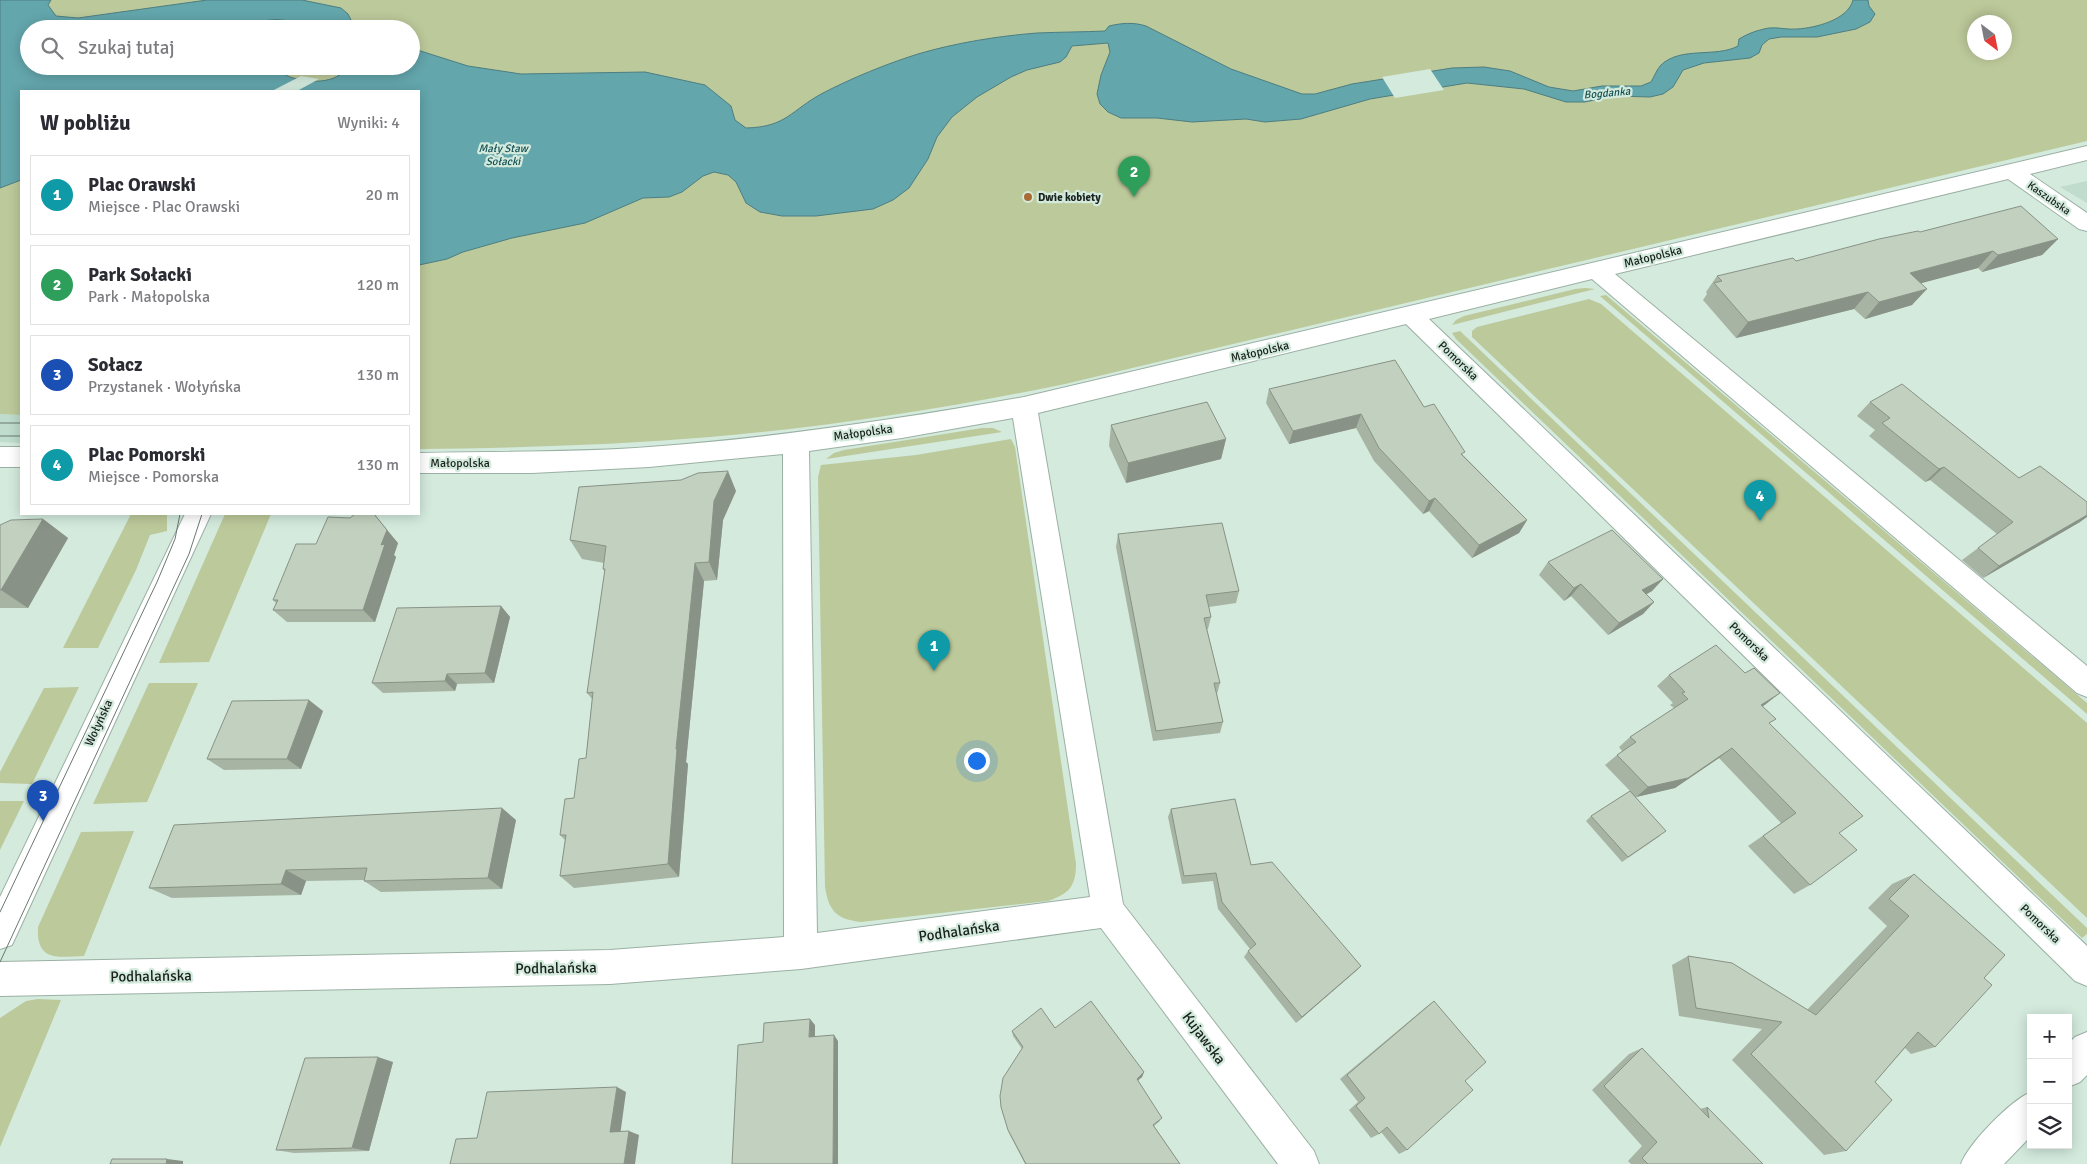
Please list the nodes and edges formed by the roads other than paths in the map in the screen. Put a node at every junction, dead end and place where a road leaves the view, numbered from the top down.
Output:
1 (2087, 153) edge
2 (2011, 171) junction
3 (2087, 224) edge
4 (1597, 271) junction
5 (1412, 316) junction
6 (1024, 407) junction
7 (796, 443) junction
8 (0, 457) edge
9 (20, 457) edge
10 (420, 463) edge
11 (198, 515) edge
12 (2087, 684) edge
13 (1108, 911) junction
14 (0, 933) edge
15 (801, 952) junction
16 (2087, 969) edge
17 (0, 979) edge
18 (2087, 1049) edge
19 (2072, 1066) edge
20 (2027, 1114) edge
21 (1301, 1164) edge
22 (1979, 1164) edge

1 - 2 street, Małopolska
2 - 3 street, Kaszubska
2 - 4 street, Małopolska
4 - 5 street, Małopolska
4 - 12 street
5 - 6 street, Małopolska
5 - 16 street, Pomorska
6 - 7 street, Małopolska
6 - 13 street
7 - 10 street, Małopolska
7 - 15 street
8 - 9 street
11 - 14 street, Wołyńska
13 - 15 street, Podhalańska
13 - 21 street, Kujawska
15 - 17 street, Podhalańska
18 - 19 street
20 - 22 street

